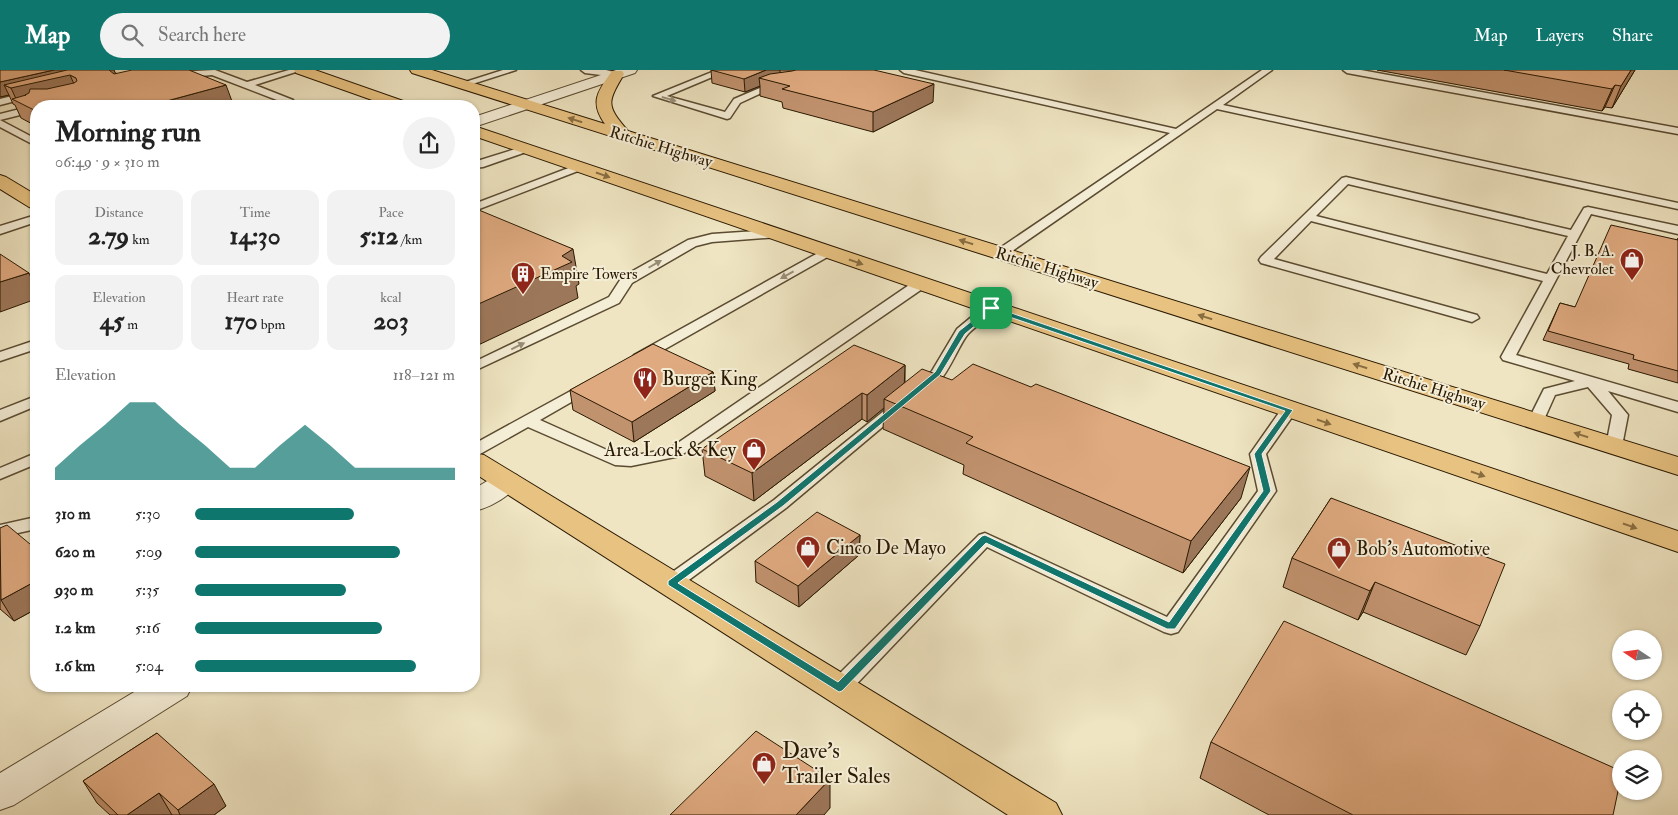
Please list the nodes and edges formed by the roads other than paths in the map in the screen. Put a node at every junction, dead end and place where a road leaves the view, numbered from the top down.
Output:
1 (300, 70) edge
2 (417, 70) edge
3 (490, 70) edge
4 (512, 70) edge
5 (585, 70) edge
6 (725, 70) edge
7 (904, 70) edge
8 (1264, 70) edge
9 (1347, 70) edge
10 (210, 71) edge
11 (624, 72) edge
12 (501, 73) junction
13 (165, 76) edge
14 (788, 83) edge
15 (463, 84) junction
16 (246, 85) junction
17 (39, 93) edge
18 (285, 100) edge
19 (386, 100) edge
20 (0, 102) edge
21 (526, 104) junction
22 (1216, 106) junction
23 (30, 110) edge
24 (0, 117) edge
25 (480, 120) edge
26 (0, 123) edge
27 (1678, 131) edge
28 (1178, 132) junction
29 (480, 133) edge
30 (622, 134) junction
31 (30, 140) edge
32 (525, 149) junction
33 (480, 165) edge
34 (579, 167) junction
35 (0, 181) edge
36 (30, 200) edge
37 (480, 206) edge
38 (1678, 206) edge
39 (1308, 217) junction
40 (30, 220) edge
41 (0, 230) edge
42 (1678, 230) edge
43 (773, 234) junction
44 (1574, 234) junction
45 (827, 252) junction
46 (1001, 253) junction
47 (1550, 279) junction
48 (920, 284) junction
49 (991, 308) junction
50 (1472, 318) dead end
51 (30, 346) edge
52 (0, 357) edge
53 (480, 364) edge
54 (629, 364) edge
55 (604, 378) edge
56 (1592, 382) junction
57 (30, 404) edge
58 (1678, 407) edge
59 (1289, 410) junction
60 (0, 416) edge
61 (528, 421) junction
62 (1536, 421) junction
63 (1614, 446) junction
64 (480, 448) edge
65 (30, 461) edge
66 (480, 465) edge
67 (1678, 466) edge
68 (0, 474) edge
69 (508, 481) junction
70 (480, 498) edge
71 (30, 524) edge
72 (0, 531) edge
73 (1678, 542) edge
74 (671, 583) junction
75 (839, 688) junction
76 (164, 692) edge
77 (0, 793) edge
78 (1042, 815) edge

1 - 16 lane
1 - 19 main road
2 - 15 main road, Ritchie Highway
3 - 12 lane
4 - 12 lane
5 - 11 lane
6 -> 14 lane
7 - 28 lane
8 - 22 lane
9 - 27 lane
10 - 13 lane
10 - 16 lane
11 - 21 street
11 - 30 main road
12 - 15 lane
15 - 21 main road, Ritchie Highway
16 - 18 lane
17 - 20 lane
21 - 25 street
30 -> 21 main road, Ritchie Highway
22 - 28 lane
22 - 38 lane
23 - 24 lane
26 - 31 lane
28 - 46 lane
29 - 32 main road
46 -> 30 main road, Ritchie Highway
32 - 33 lane
32 - 34 main road
34 - 37 lane
34 -> 43 main road
35 - 36 main road
39 - 44 lane
39 - 47 lane
39 - 50 lane
40 - 41 lane
42 - 44 lane
43 - 45 main road
53 -> 43 lane
44 - 47 lane
45 -> 48 main road
45 -> 54 lane
62 -> 46 main road, Ritchie Highway
47 - 56 lane
48 - 49 main road
48 - 61 lane
49 - 59 main road
49 - 74 lane
51 - 52 lane
55 - 61 lane
56 - 58 lane
56 - 62 lane
56 - 63 lane
57 - 60 lane
59 -> 73 main road
59 - 75 lane
61 - 64 lane
63 -> 62 main road, Ritchie Highway
63 - 67 main road, Ritchie Highway
65 - 68 lane
66 - 69 main road
69 - 70 street
69 - 74 main road
71 - 72 lane
74 - 75 main road
75 - 78 main road
76 - 77 street

